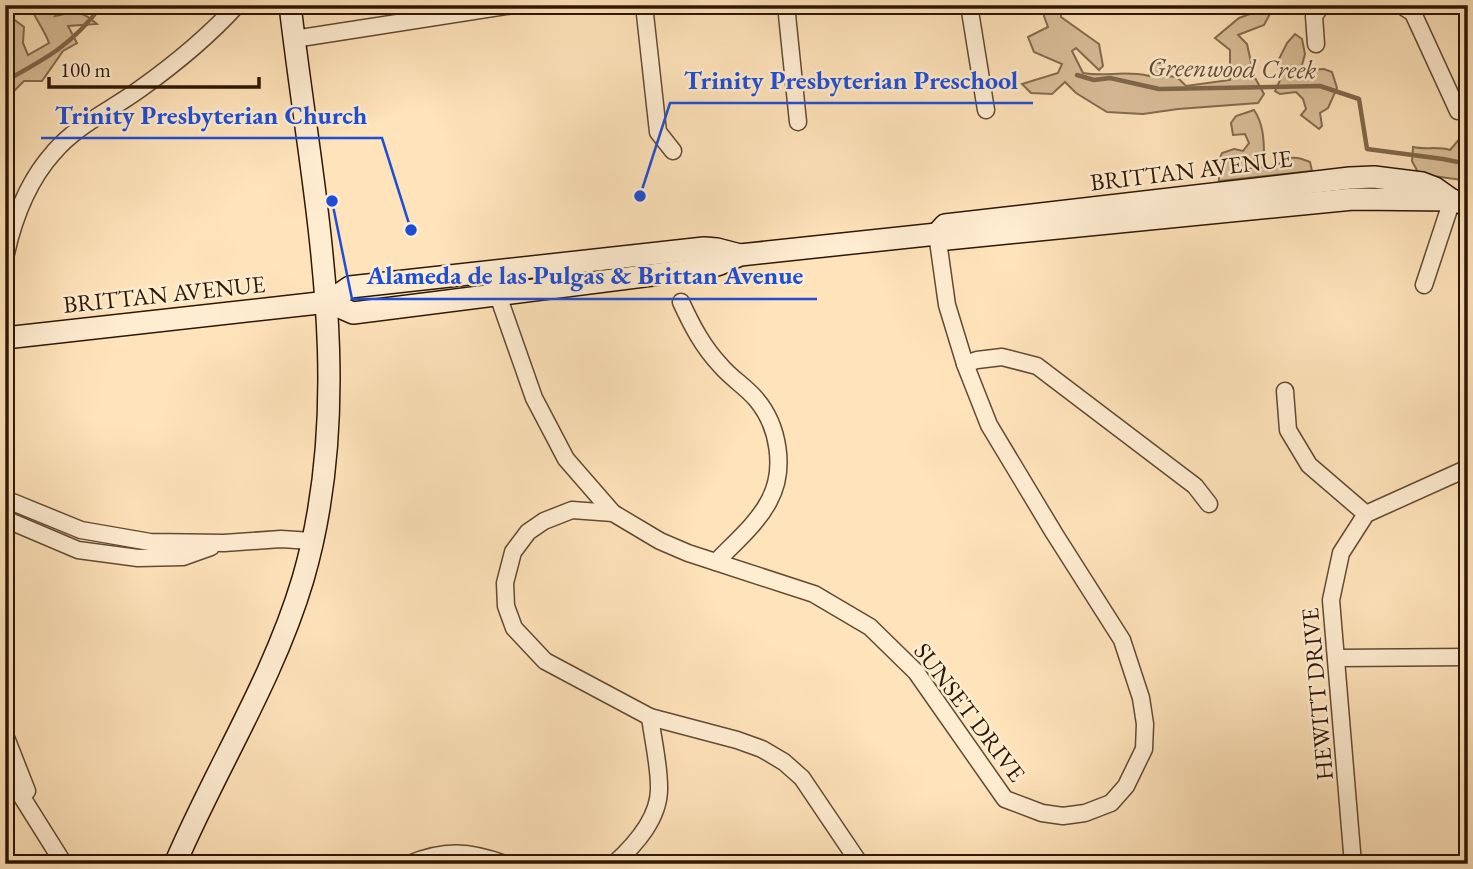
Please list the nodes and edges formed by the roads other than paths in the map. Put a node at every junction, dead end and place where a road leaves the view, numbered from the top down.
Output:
1 (237, 5) edge
2 (290, 5) edge
3 (513, 5) edge
4 (644, 5) edge
5 (786, 5) edge
6 (969, 5) edge
7 (1322, 5) edge
8 (1401, 5) edge
9 (294, 39) junction
10 (1316, 44) dead end
11 (986, 110) dead end
12 (1468, 113) edge
13 (798, 122) dead end
14 (673, 152) dead end
15 (1460, 202) edge
16 (937, 234) junction
17 (5, 258) edge
18 (497, 282) junction
19 (1423, 285) dead end
20 (328, 302) junction
21 (681, 302) dead end
22 (5, 338) edge
23 (965, 364) junction
24 (1285, 390) dead end
25 (1468, 468) edge
26 (5, 499) edge
27 (1209, 504) dead end
28 (613, 513) junction
29 (1366, 514) junction
30 (5, 519) edge
31 (312, 541) junction
32 (224, 543) junction
33 (716, 562) junction
34 (1468, 657) edge
35 (1337, 658) junction
36 (650, 717) junction
37 (5, 735) edge
38 (5, 770) edge
39 (42, 829) junction
40 (64, 864) edge
41 (174, 864) edge
42 (409, 864) edge
43 (505, 864) edge
44 (614, 864) edge
45 (860, 864) edge
46 (1353, 864) edge

1 - 17 street
2 - 9 main road
3 - 9 street
4 - 14 street
5 - 13 street
6 - 11 street
7 - 10 street
8 - 12 street
9 - 20 main road
15 - 16 main road, BRITTAN AVENUE
15 - 19 street
16 - 18 main road, BRITTAN AVENUE
16 - 23 street, SUNSET DRIVE
18 - 20 main road, BRITTAN AVENUE
18 - 28 street
20 - 22 main road, BRITTAN AVENUE
20 - 31 main road
21 - 33 street
23 - 27 street
23 - 33 street, SUNSET DRIVE
24 - 29 street
25 - 29 street
26 - 32 street
28 - 33 street, SUNSET DRIVE
28 - 36 street, SUNSET DRIVE
29 - 35 street, HEWITT DRIVE
30 - 32 street
31 - 32 street
31 - 41 main road
34 - 35 street
35 - 46 street, HEWITT DRIVE
36 - 44 street
36 - 45 street, SUNSET DRIVE
37 - 39 street
38 - 39 street
39 - 40 street
42 - 43 street

